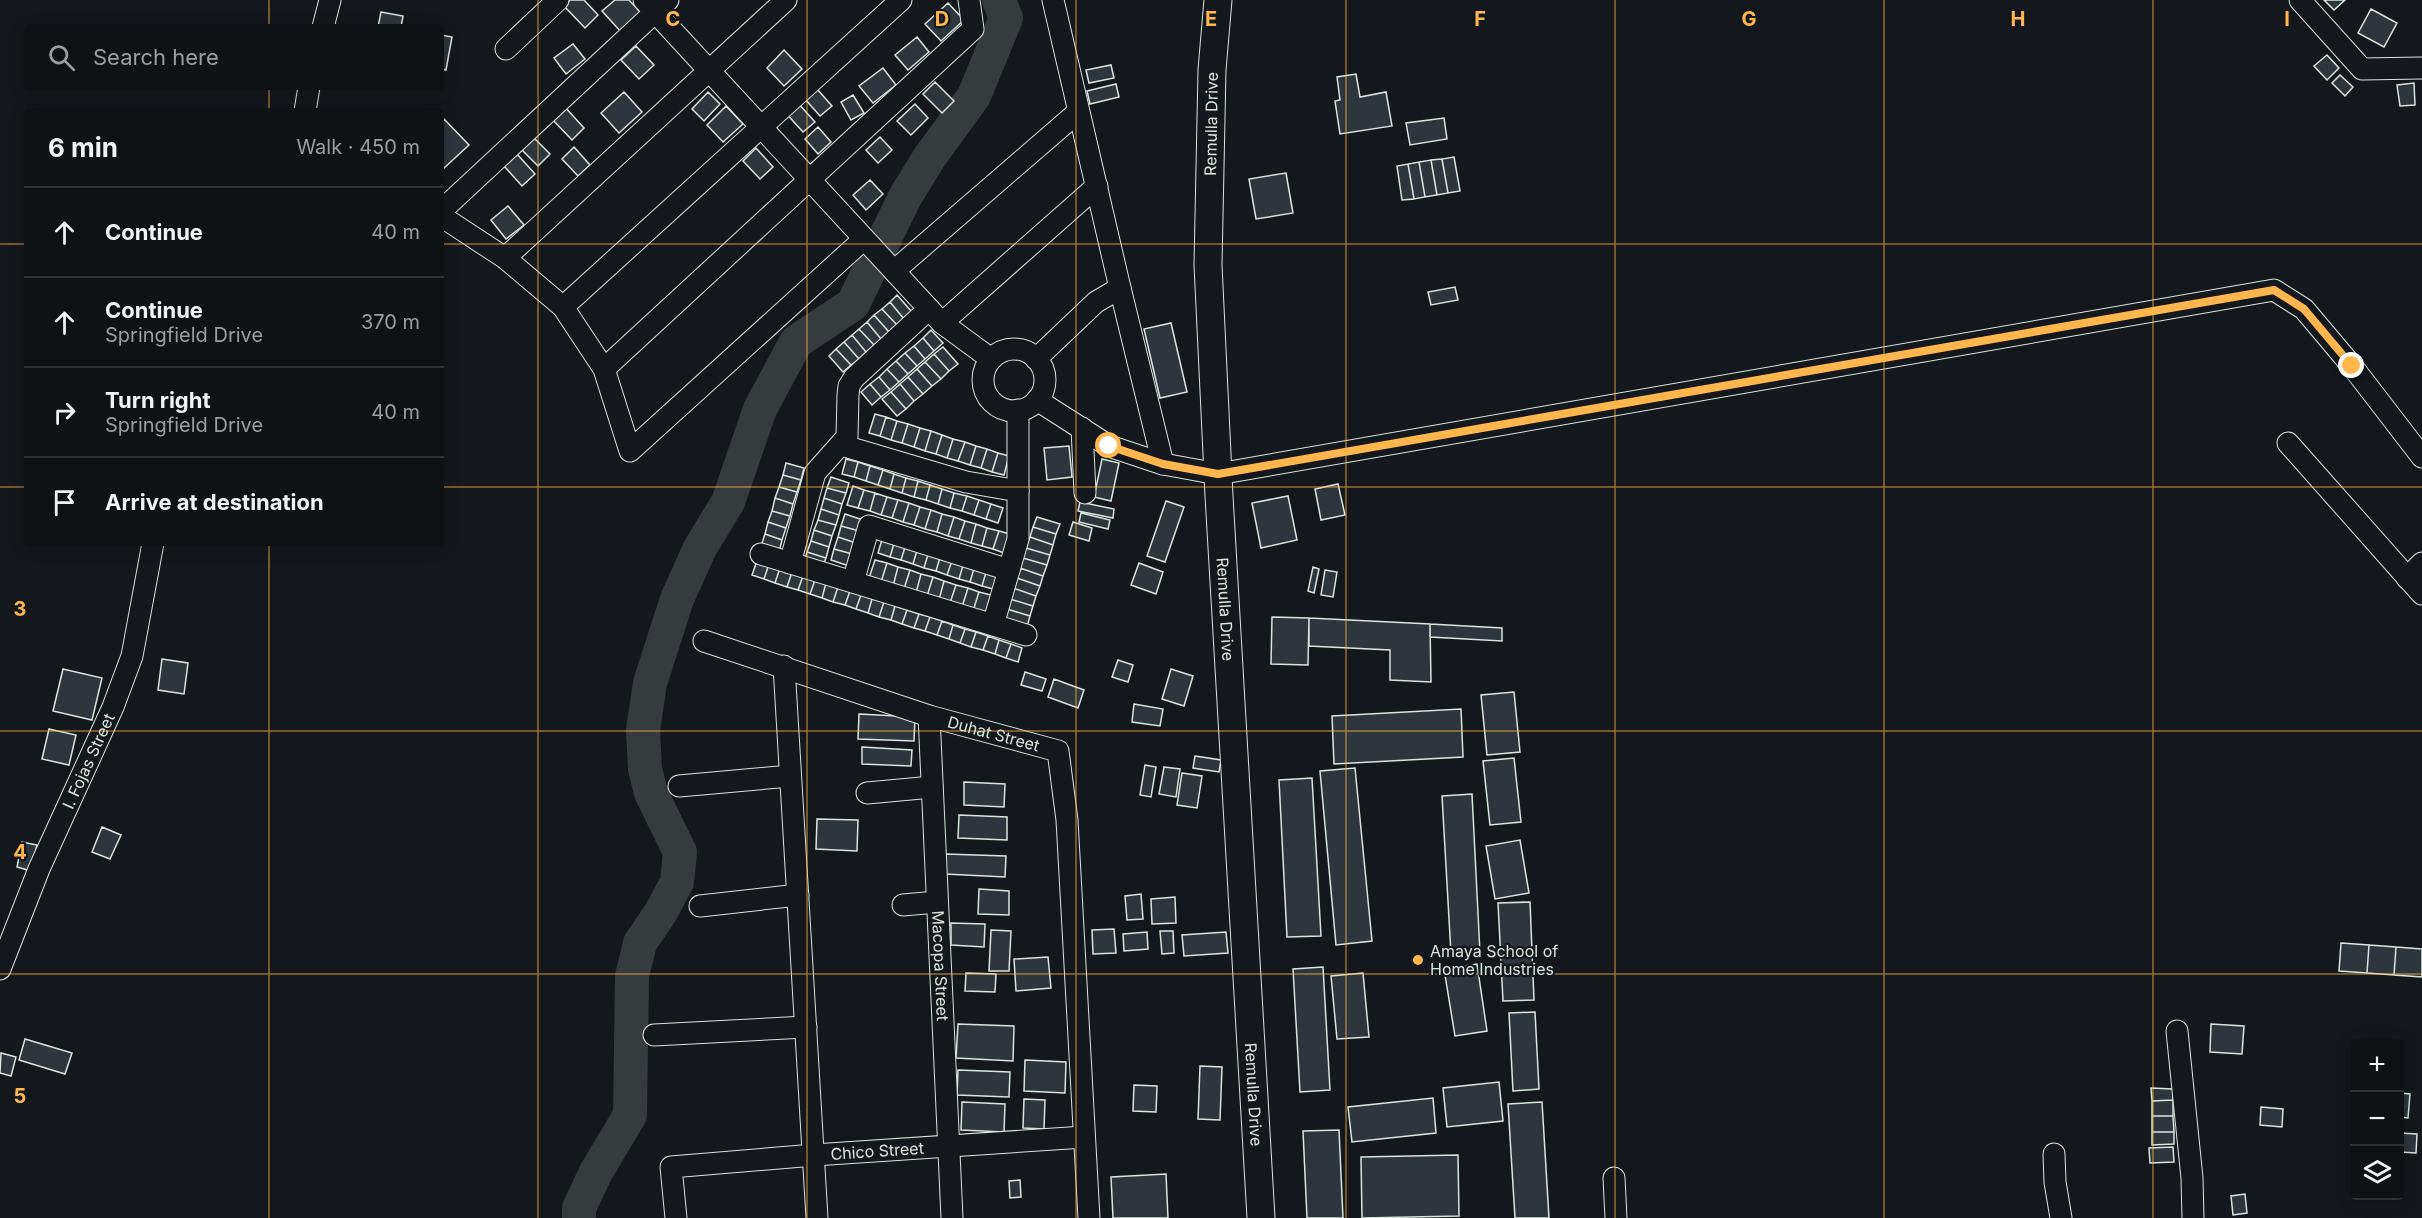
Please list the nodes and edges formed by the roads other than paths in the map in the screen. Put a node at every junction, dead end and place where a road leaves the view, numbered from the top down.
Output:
1 (330, 0) edge
2 (786, 0) edge
3 (901, 0) edge
4 (969, 0) edge
5 (1053, 0) edge
6 (1218, 0) edge
7 (2301, 0) edge
8 (545, 4) edge
9 (656, 4) edge
10 (324, 24) edge
11 (506, 49) dead end
12 (2422, 68) edge
13 (708, 71) junction
14 (308, 90) edge
15 (306, 108) edge
16 (1078, 112) junction
17 (760, 126) junction
18 (809, 179) junction
19 (1097, 186) junction
20 (444, 209) edge
21 (444, 218) edge
22 (879, 255) junction
23 (505, 258) junction
24 (1120, 288) junction
25 (564, 307) junction
26 (936, 316) junction
27 (991, 359) junction
28 (1036, 359) junction
29 (604, 369) junction
30 (1037, 400) junction
31 (1018, 410) junction
32 (1082, 428) junction
33 (2288, 443) dead end
34 (841, 445) junction
35 (2422, 457) edge
36 (1163, 464) junction
37 (1218, 474) junction
38 (1018, 491) junction
39 (1085, 493) dead end
40 (153, 546) edge
41 (761, 554) dead end
42 (790, 563) junction
43 (1009, 570) junction
44 (2414, 570) edge
45 (853, 582) junction
46 (2422, 594) edge
47 (993, 625) junction
48 (1026, 635) dead end
49 (704, 641) dead end
50 (784, 666) junction
51 (929, 716) junction
52 (790, 776) junction
53 (679, 786) dead end
54 (932, 787) junction
55 (867, 793) dead end
56 (798, 895) junction
57 (937, 902) junction
58 (903, 905) dead end
59 (700, 906) dead end
60 (0, 969) edge
61 (806, 1027) junction
62 (2177, 1031) dead end
63 (654, 1035) dead end
64 (1084, 1137) junction
65 (948, 1147) junction
66 (2054, 1154) dead end
67 (814, 1155) junction
68 (1614, 1178) dead end
69 (676, 1218) edge
70 (817, 1218) edge
71 (952, 1218) edge
72 (1089, 1218) edge
73 (1261, 1218) edge
74 (1616, 1218) edge
75 (2061, 1218) edge
76 (2193, 1218) edge

1 - 10 street
2 - 13 street
3 - 17 street
4 - 18 street
5 - 16 street
6 - 37 main road, Remulla Drive
7 - 12 street
8 - 11 street
9 - 13 street
9 - 20 street
13 - 17 street
13 - 23 street
14 - 15 street
16 - 19 street
16 - 22 street
17 - 18 street
17 - 25 street
18 - 22 street
18 - 29 street
19 - 24 street
19 - 26 street
21 - 23 street
22 - 26 street
22 - 29 street
23 - 25 street
24 - 28 street
24 - 36 street
25 - 29 street
26 - 27 street
26 - 34 street
27 - 28 street
27 - 31 street
28 - 30 street
30 - 31 street
30 - 32 street
31 - 38 street
32 - 36 street
32 - 39 street
33 - 44 street
34 - 38 street
34 - 42 street
35 - 37 street
36 - 37 street
37 - 73 main road, Remulla Drive
38 - 43 street
40 - 60 street, I. Fojas Street
41 - 42 street
42 - 45 street
43 - 45 street
43 - 47 street
44 - 46 street
45 - 47 street
47 - 48 street
49 - 50 street, Duhat Street
50 - 51 street, Duhat Street
50 - 52 street
51 - 54 street, Macopa Street
51 - 64 street, Duhat Street
52 - 53 street
52 - 56 street
54 - 55 street
54 - 57 street, Macopa Street
56 - 59 street
56 - 61 street
57 - 58 street
57 - 65 street, Macopa Street
61 - 63 street
61 - 67 street
62 - 76 street
64 - 65 street, Chico Street
64 - 72 street
65 - 67 street, Chico Street
65 - 71 street, Macopa Street
66 - 75 street
67 - 69 street, Chico Street
67 - 70 street
68 - 74 street

